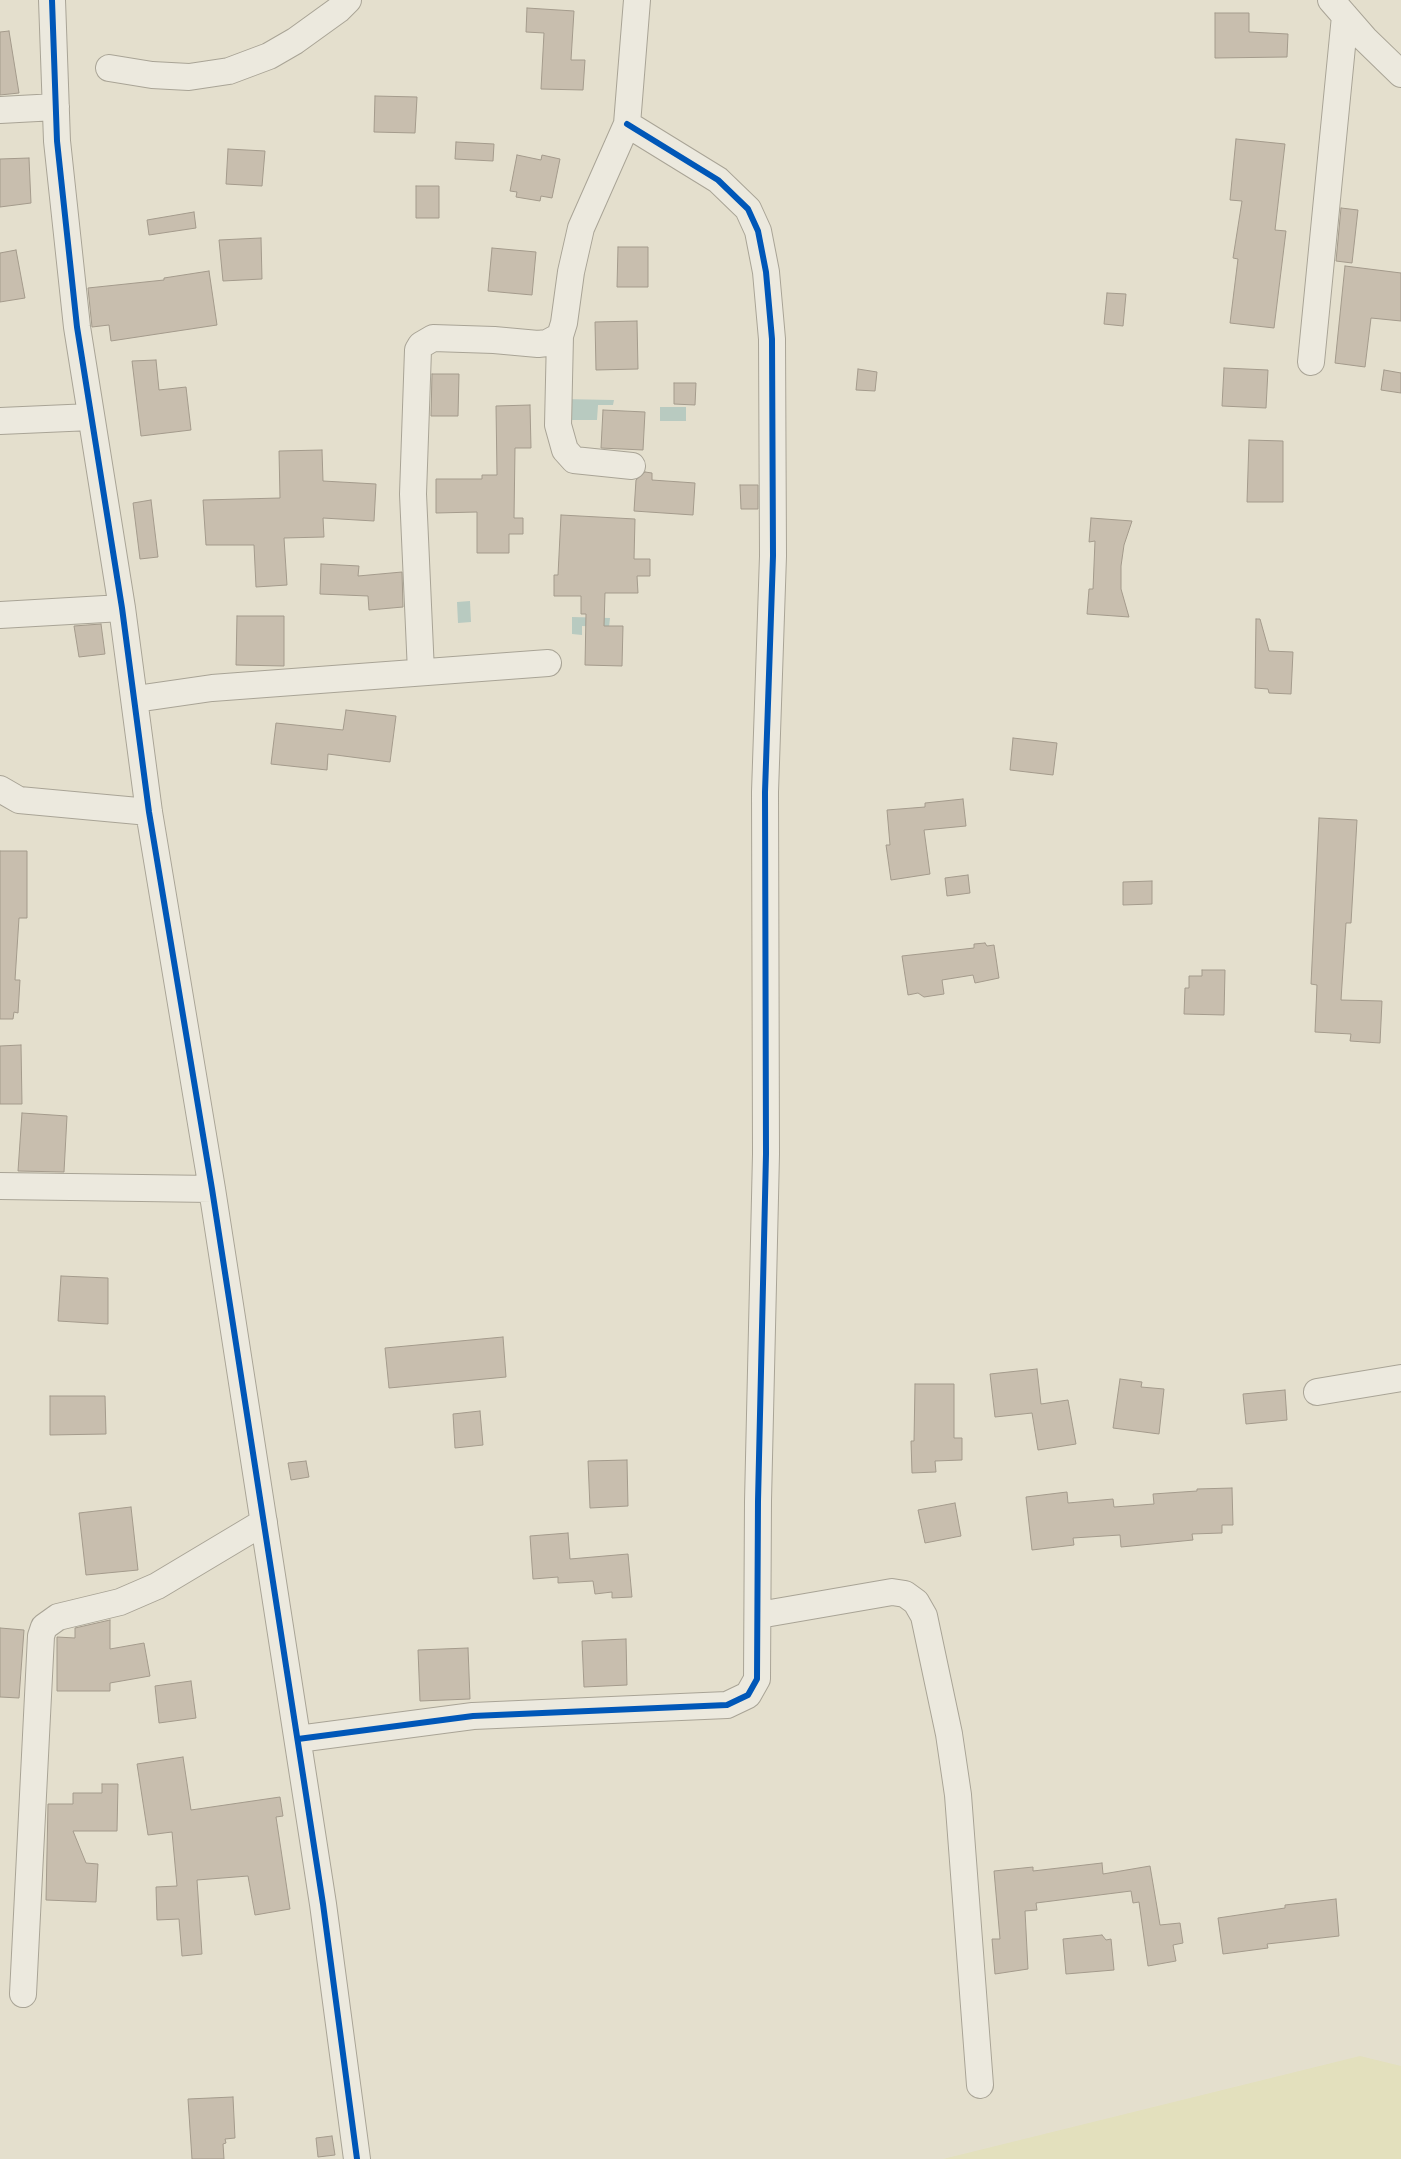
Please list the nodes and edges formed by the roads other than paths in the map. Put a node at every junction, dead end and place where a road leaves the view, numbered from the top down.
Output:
1 (52, 0) edge
2 (348, 0) edge
3 (637, 0) edge
4 (1338, 8) edge
5 (109, 68) dead end
6 (1401, 74) edge
7 (56, 107) junction
8 (0, 110) edge
9 (628, 124) junction
10 (560, 336) junction
11 (1310, 362) dead end
12 (91, 417) junction
13 (0, 421) edge
14 (632, 466) dead end
15 (122, 608) junction
16 (0, 615) edge
17 (548, 664) dead end
18 (420, 672) junction
19 (136, 699) junction
20 (0, 789) edge
21 (150, 812) junction
22 (0, 1186) edge
23 (212, 1190) junction
24 (1401, 1378) edge
25 (1317, 1392) dead end
26 (264, 1522) junction
27 (759, 1615) junction
28 (298, 1739) junction
29 (22, 1994) dead end
30 (980, 2085) dead end
31 (356, 2159) edge

1 - 7 street
2 - 5 street
3 - 9 street
4 - 6 street
4 - 11 street
7 - 8 street
7 - 12 street
9 - 10 street
9 - 27 street
10 - 14 street
10 - 18 street
12 - 13 street
12 - 15 street
15 - 16 street
15 - 19 street
17 - 18 street
18 - 19 street
19 - 21 street
20 - 21 street
21 - 23 street
22 - 23 street
23 - 26 street
24 - 25 street
26 - 28 street
26 - 29 street
27 - 28 street
27 - 30 street
28 - 31 street

